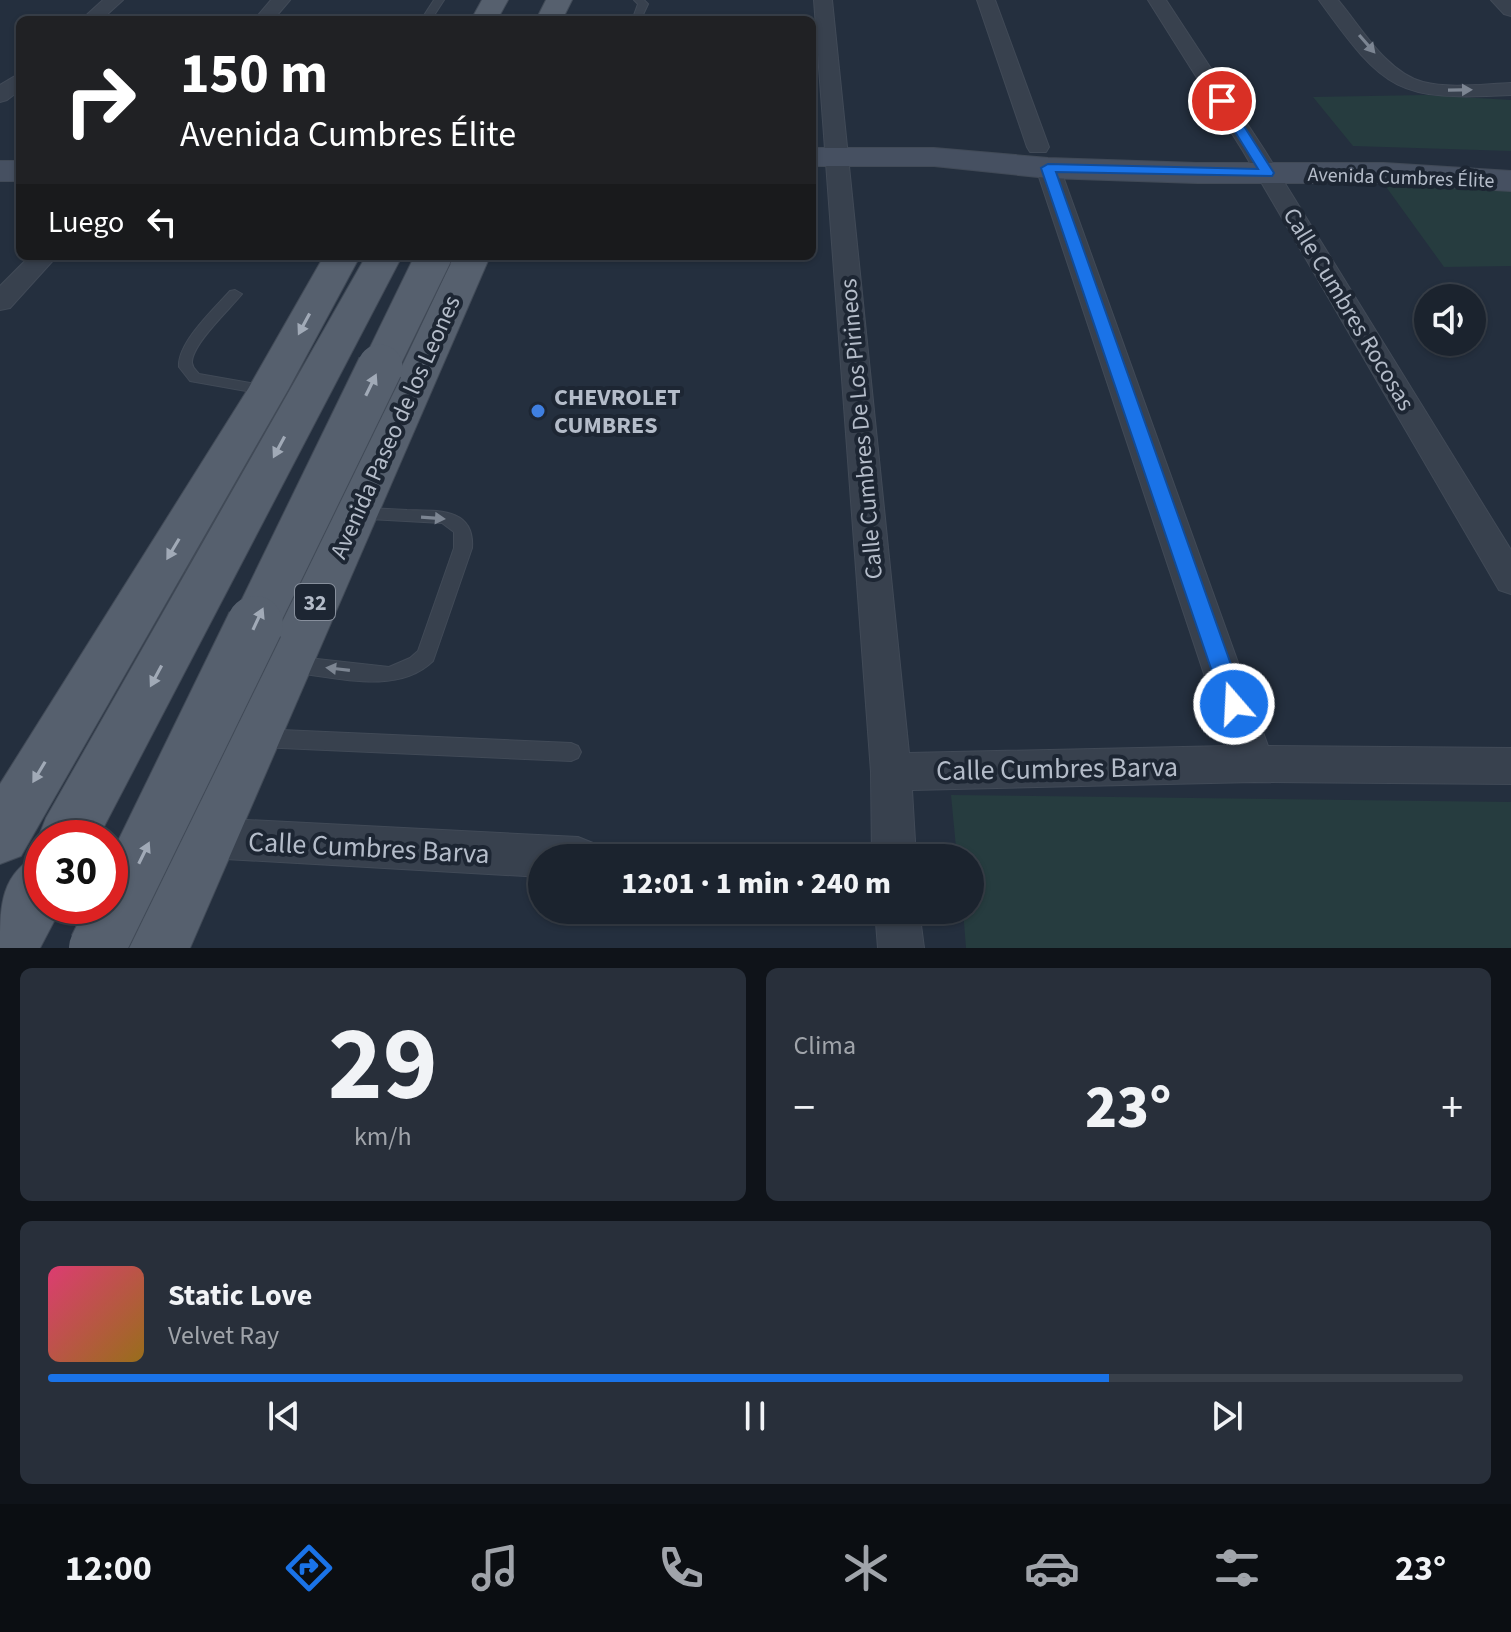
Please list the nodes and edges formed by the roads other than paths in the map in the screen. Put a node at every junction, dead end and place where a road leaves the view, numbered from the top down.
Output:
1 (114, 0) edge
2 (281, 0) edge
3 (823, 0) edge
4 (986, 0) edge
5 (1157, 0) edge
6 (1328, 0) edge
7 (1500, 0) edge
8 (1511, 10) edge
9 (95, 16) edge
10 (267, 16) edge
11 (16, 82) edge
12 (1511, 89) edge
13 (0, 96) edge
14 (824, 146) edge
15 (1511, 157) edge
16 (1043, 158) junction
17 (1261, 162) junction
18 (1511, 181) edge
19 (40, 260) edge
20 (346, 260) edge
21 (382, 260) edge
22 (448, 263) edge
23 (235, 294) dead end
24 (0, 302) edge
25 (268, 390) junction
26 (355, 514) junction
27 (1511, 580) edge
28 (287, 663) junction
29 (253, 738) junction
30 (571, 752) dead end
31 (1254, 764) junction
32 (1511, 766) edge
33 (891, 772) junction
34 (77, 820) edge
35 (0, 836) edge
36 (208, 838) junction
37 (894, 844) edge
38 (528, 855) edge
39 (24, 916) edge
40 (898, 924) edge
41 (6, 948) edge
42 (97, 948) edge
43 (158, 948) edge
44 (901, 948) edge

1 - 9 street
2 - 10 street
3 - 14 street, Calle Cumbres De Los Pirineos
4 - 16 street
5 - 17 street, Calle Cumbres Rocosas
6 -> 12 street
7 - 8 street
11 - 13 street
14 - 16 street, Avenida Cumbres Élite
14 - 33 street, Calle Cumbres De Los Pirineos
15 - 17 street, Avenida Cumbres Élite
16 - 17 street, Avenida Cumbres Élite
16 - 31 street
17 - 18 street, Avenida Cumbres Élite
17 - 27 street, Calle Cumbres Rocosas
19 - 24 street
20 -> 25 main road
21 -> 34 main road
22 - 26 main road, Avenida Paseo de los Leones / 32
42 -> 22 main road, bridge
23 - 25 lane
25 -> 35 main road
26 - 28 main road, Avenida Paseo de los Leones / 32
26 -> 28 lane
28 - 29 main road, Avenida Paseo de los Leones / 32
29 - 30 lane
29 - 36 main road, Avenida Paseo de los Leones / 32
31 - 32 street, Calle Cumbres Barva
31 - 33 street, Calle Cumbres Barva
33 - 37 street, Calle Cumbres De Los Pirineos
36 - 38 street, Calle Cumbres Barva
36 - 43 main road, Avenida Paseo de los Leones / 32
39 - 41 main road
40 - 44 street

